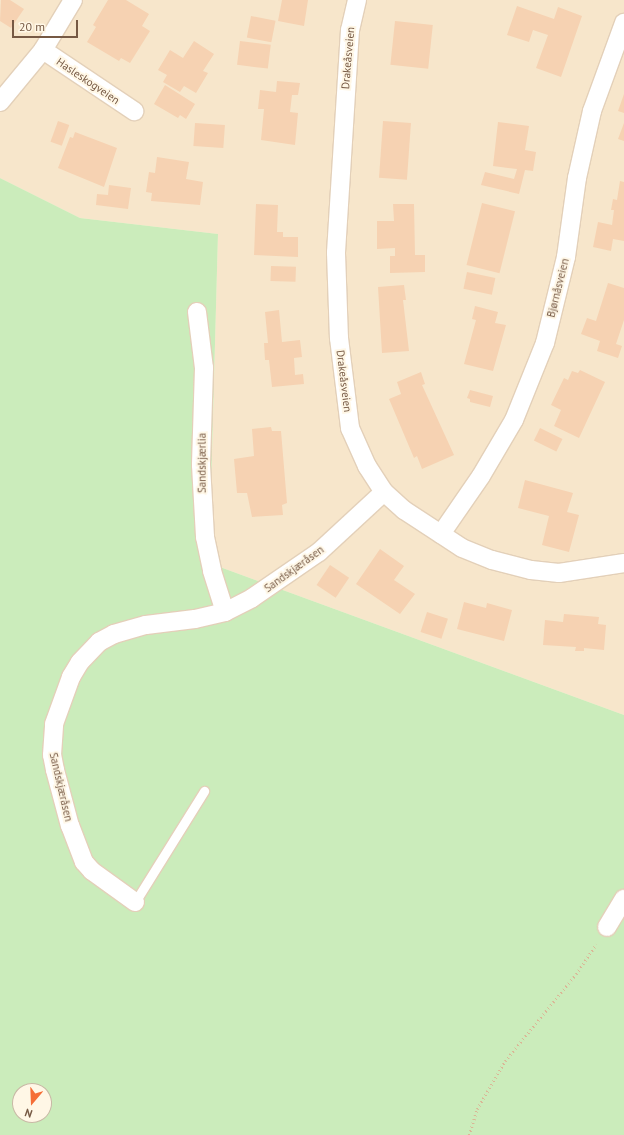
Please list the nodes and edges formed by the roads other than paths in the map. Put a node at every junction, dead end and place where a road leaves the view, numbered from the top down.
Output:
1 (73, 0) edge
2 (356, 0) edge
3 (624, 23) edge
4 (43, 50) junction
5 (0, 102) edge
6 (134, 111) dead end
7 (197, 312) dead end
8 (384, 492) junction
9 (441, 534) junction
10 (624, 563) edge
11 (225, 612) junction
12 (204, 791) dead end
13 (624, 899) edge
14 (135, 902) joint
15 (607, 928) road end

1 - 4 street
2 - 8 street, Drakeåsveien
3 - 9 street, Bjørnåsveien
4 - 5 street
4 - 6 street, Hasleskogveien
7 - 11 street, Sandskjærlia
8 - 9 street, Drakeåsveien
8 - 11 street, Sandskjæråsen
9 - 10 street, Drakeåsveien
11 - 14 street, Sandskjæråsen
12 - 14 lane, Sandskjæråsen
13 - 15 street

